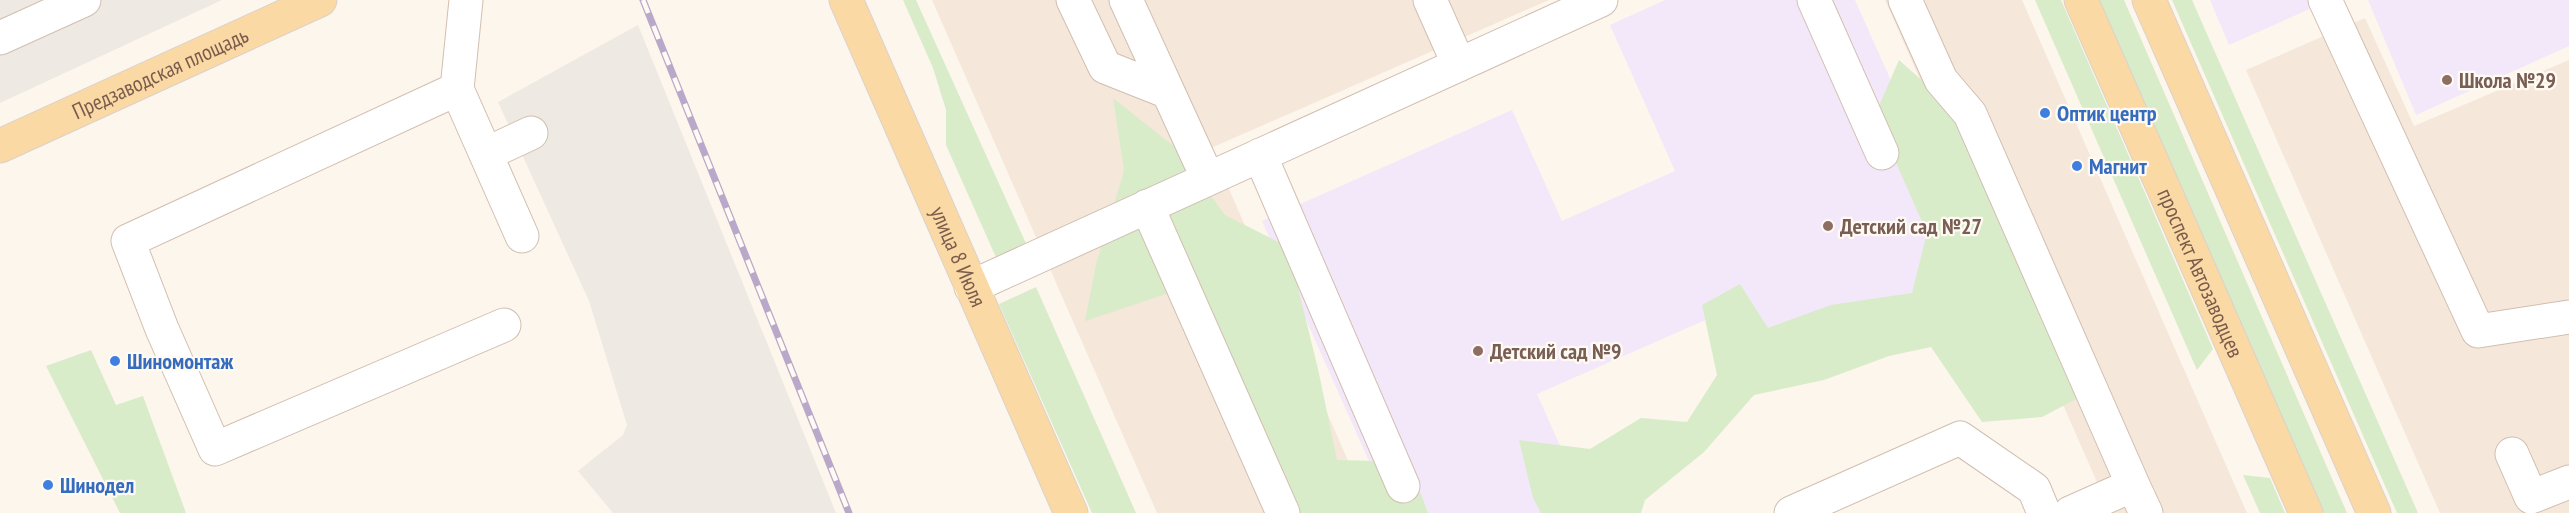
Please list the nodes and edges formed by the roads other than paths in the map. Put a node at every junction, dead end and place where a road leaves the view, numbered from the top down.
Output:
1 (84, 0) edge
2 (320, 0) edge
3 (466, 0) edge
4 (846, 0) edge
5 (865, 0) edge
6 (1073, 0) edge
7 (1125, 0) edge
8 (1430, 0) edge
9 (1601, 0) edge
10 (1814, 0) edge
11 (1905, 0) edge
12 (2081, 0) edge
13 (2149, 0) edge
14 (2325, 0) edge
15 (0, 38) edge
16 (865, 44) junction
17 (1459, 65) junction
18 (457, 89) junction
19 (1168, 92) junction
20 (531, 133) dead end
21 (0, 146) edge
22 (1882, 153) dead end
23 (486, 154) junction
24 (1260, 155) junction
25 (1208, 179) junction
26 (1148, 206) junction
27 (522, 236) dead end
28 (971, 287) junction
29 (2569, 317) edge
30 (504, 325) dead end
31 (2512, 454) dead end
32 (2569, 482) edge
33 (1403, 486) dead end
34 (2140, 499) edge
35 (1071, 513) edge
36 (1283, 513) edge
37 (1791, 513) edge
38 (2044, 513) edge
39 (2070, 513) edge
40 (2306, 513) edge
41 (2374, 513) edge

1 - 15 lane
2 - 21 main road, Предзаводская площадь
3 - 18 lane
4 - 16 main road, улица 8 Июля
5 - 16 main road
6 - 19 lane
7 - 19 lane
8 - 17 lane
9 - 17 lane
10 - 22 lane
11 - 34 lane
12 - 40 main road, проспект Автозаводцев
13 - 41 main road
14 - 29 lane
16 - 28 main road, улица 8 Июля
17 - 24 lane
18 - 23 lane
18 - 30 lane
19 - 25 lane
20 - 23 lane
23 - 27 lane
24 - 25 lane
24 - 33 lane
25 - 26 lane
26 - 28 lane
26 - 36 lane
28 - 35 main road, улица 8 Июля
31 - 32 lane
34 - 39 lane
37 - 38 lane

